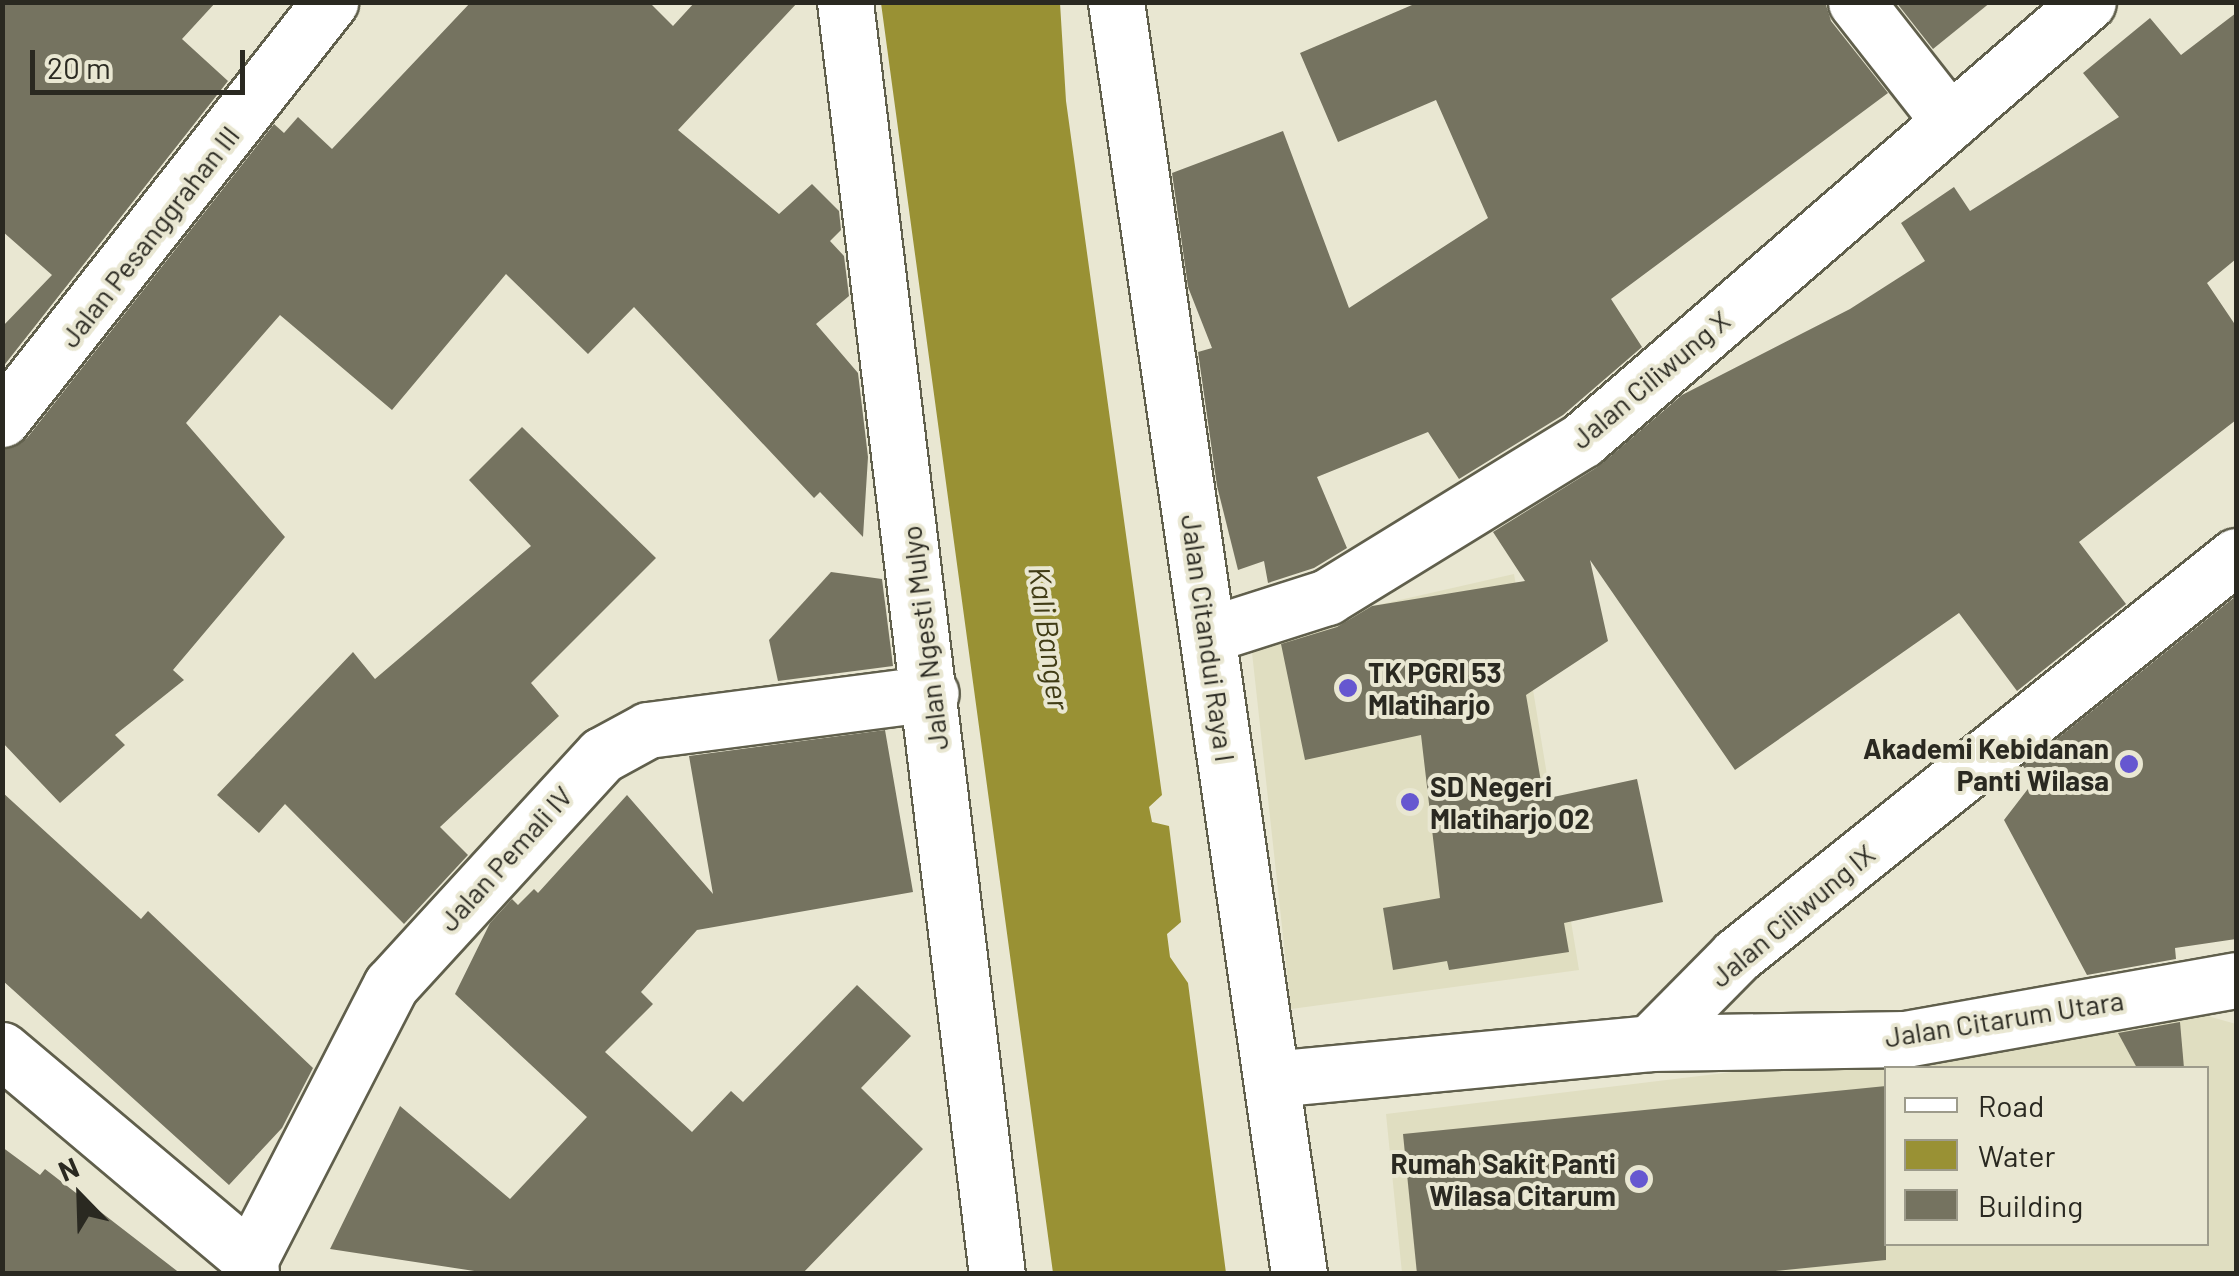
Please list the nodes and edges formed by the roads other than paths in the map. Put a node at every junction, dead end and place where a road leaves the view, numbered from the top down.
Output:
1 (330, 2) edge
2 (845, 2) edge
3 (1116, 2) edge
4 (1856, 2) edge
5 (2088, 2) edge
6 (1950, 122) junction
7 (2, 419) edge
8 (2236, 556) edge
9 (1208, 635) junction
10 (931, 693) junction
11 (2236, 980) edge
12 (1650, 1044) junction
13 (2, 1050) edge
14 (1272, 1079) junction
15 (250, 1266) edge
16 (997, 1274) edge
17 (1300, 1274) edge

1 - 7 street, Jalan Pesanggrahan III
2 - 10 street, Jalan Ngesti Mulyo
3 - 9 street, Jalan Citandui Raya I
4 - 6 street
5 - 6 street, Jalan Ciliwung X
6 - 9 street, Jalan Ciliwung X
8 - 12 street, Jalan Ciliwung IX
9 - 14 street, Jalan Citandui Raya I
10 - 15 street, Jalan Pemali IV
10 - 16 street, Jalan Ngesti Mulyo
11 - 12 street, Jalan Citarum Utara
12 - 14 street
13 - 15 street
14 - 17 street, Jalan Citandui Raya I

